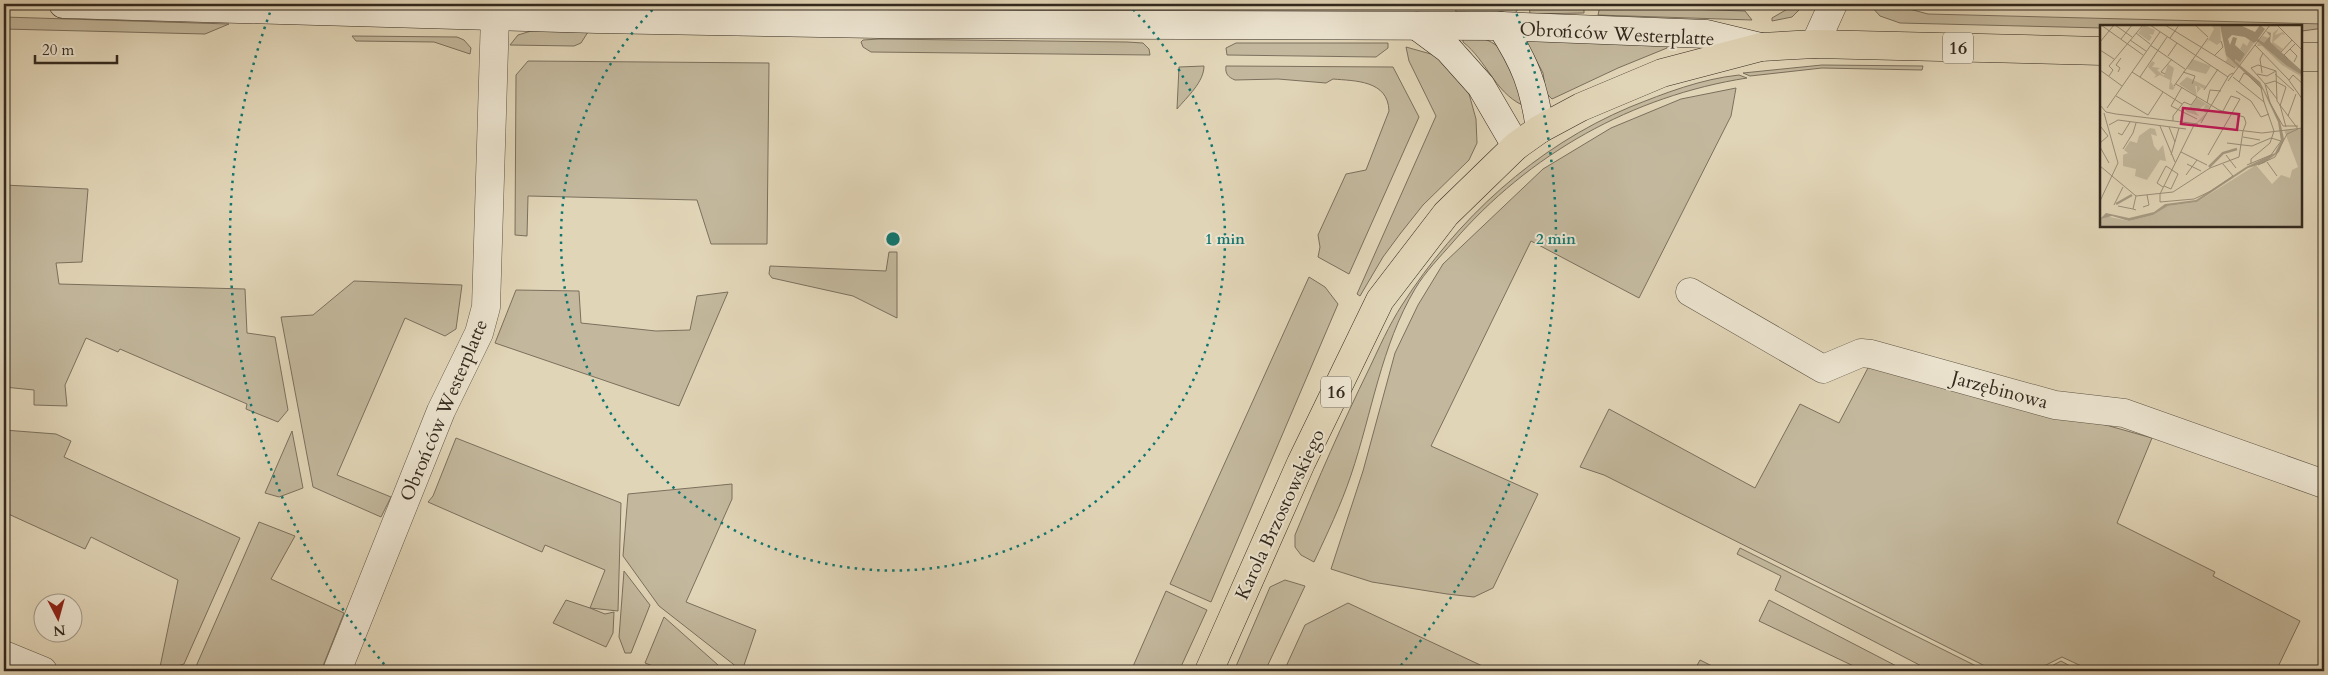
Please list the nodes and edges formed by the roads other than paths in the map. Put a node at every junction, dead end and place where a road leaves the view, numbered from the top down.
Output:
1 (64, 4) edge
2 (1834, 4) edge
3 (497, 10) edge
4 (1417, 26) junction
5 (1501, 26) junction
6 (1815, 44) junction
7 (1761, 47) junction
8 (2100, 51) edge
9 (2303, 57) edge
10 (2324, 57) edge
11 (1540, 130) junction
12 (1516, 146) junction
13 (1690, 292) dead end
14 (2324, 484) edge
15 (4, 654) edge
16 (43, 671) edge
17 (337, 671) edge
18 (1209, 671) edge

1 - 3 main road, Obrońców Westerplatte
2 - 6 main road
3 - 4 main road, Obrońców Westerplatte
3 - 17 main road, Obrońców Westerplatte
4 - 5 main road, Obrońców Westerplatte
4 - 12 main road
5 - 7 main road, Obrońców Westerplatte
5 - 11 main road, Obrońców Westerplatte
6 - 7 main road, 16
6 - 8 main road, 16
7 - 11 main road, 16
9 - 10 main road
11 - 12 main road, 16
12 - 18 main road, Karola Brzostowskiego / 16
13 - 14 main road, Jarzębinowa
15 - 16 main road

